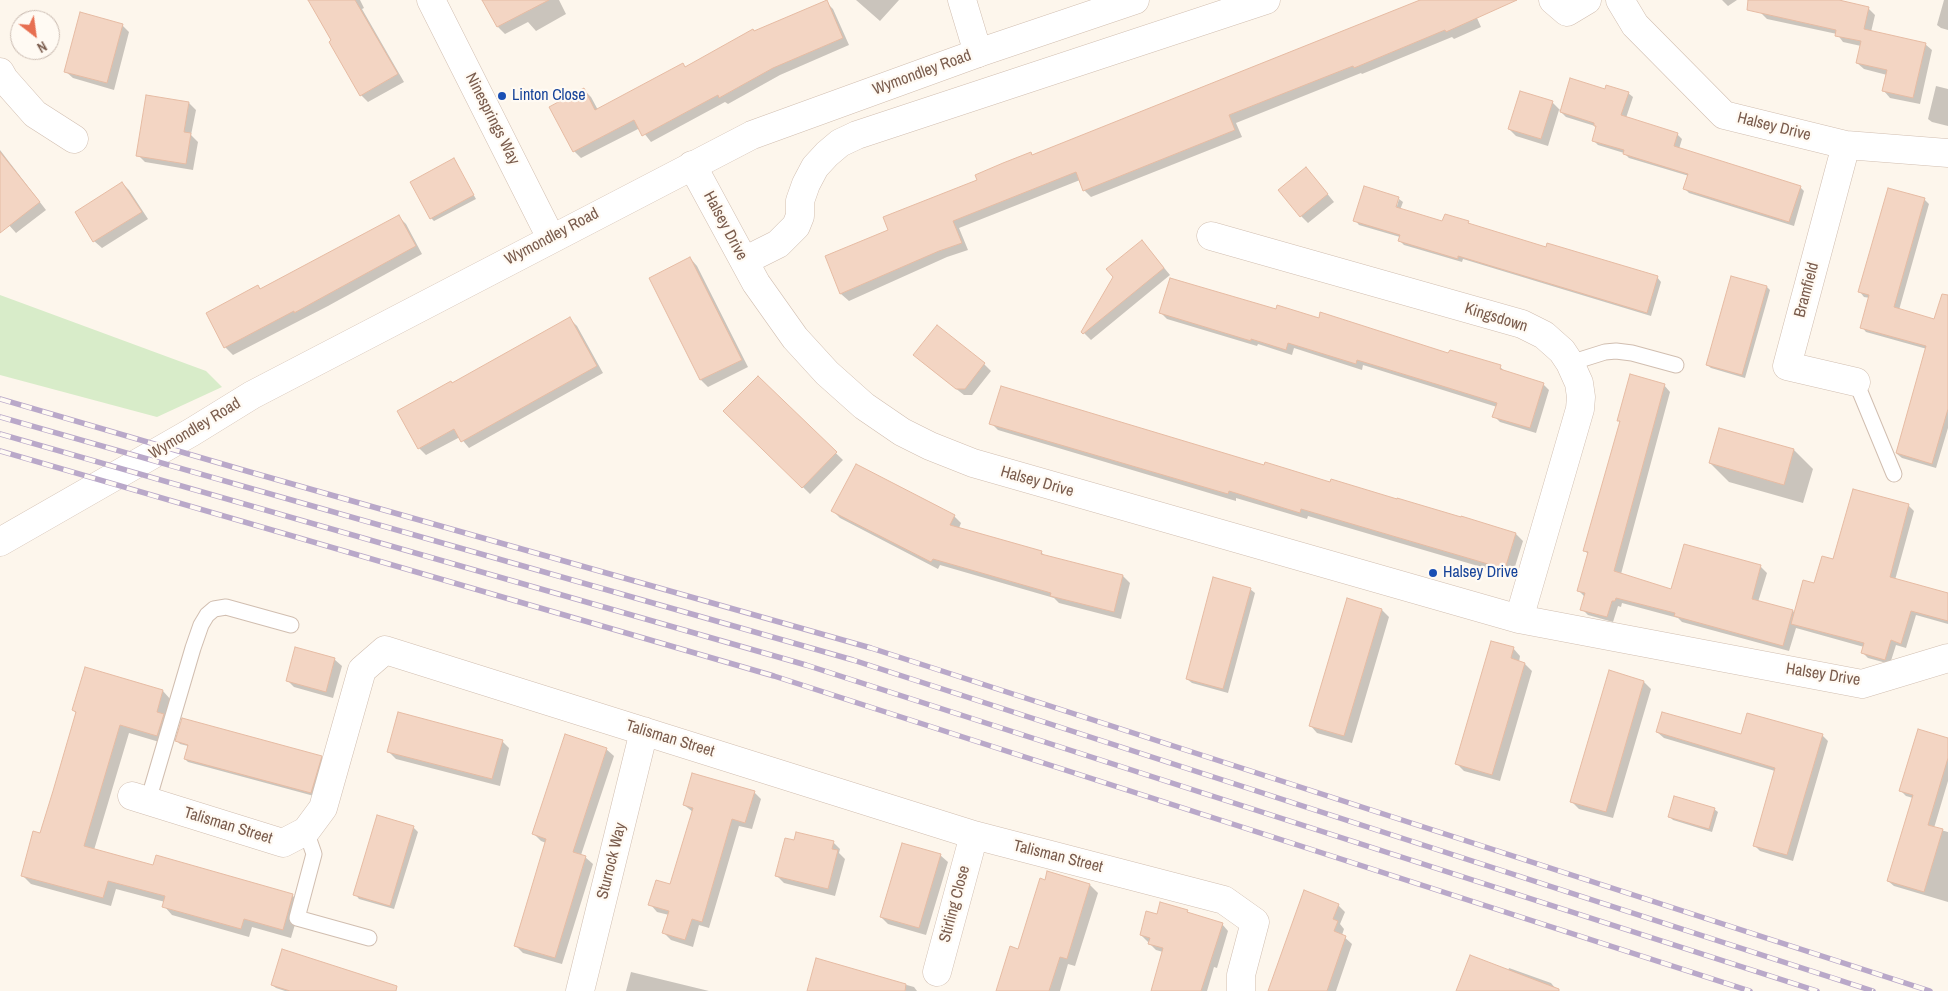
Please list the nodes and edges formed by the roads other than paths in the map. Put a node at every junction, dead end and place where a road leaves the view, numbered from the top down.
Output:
1 (431, 0) edge
2 (962, 0) edge
3 (1135, 0) edge
4 (1266, 0) edge
5 (1553, 0) edge
6 (1587, 0) edge
7 (1620, 0) edge
8 (978, 53) junction
9 (0, 72) edge
10 (74, 139) dead end
11 (1846, 145) junction
12 (1948, 153) edge
13 (692, 165) junction
14 (1211, 236) dead end
15 (551, 238) junction
16 (744, 261) junction
17 (1570, 363) junction
18 (1676, 365) dead end
19 (1856, 382) joint
20 (1894, 474) dead end
21 (0, 542) edge
22 (1520, 619) junction
23 (291, 625) dead end
24 (1948, 658) edge
25 (644, 731) junction
26 (140, 798) joint
27 (306, 831) junction
28 (974, 835) junction
29 (369, 938) dead end
30 (937, 972) dead end
31 (580, 991) edge
32 (1241, 991) edge

1 - 15 street, Ninesprings Way
2 - 8 street
3 - 8 street, Wymondley Road
4 - 16 street
5 - 6 street
7 - 11 street, Halsey Drive
8 - 13 street, Wymondley Road
9 - 10 street
11 - 12 street, Halsey Drive
11 - 19 street, Bramfield
13 - 15 street, Wymondley Road
13 - 16 street, Halsey Drive
14 - 17 street, Kingsdown
15 - 21 street, Wymondley Road
16 - 22 street, Halsey Drive
17 - 18 lane
17 - 22 street, Kingsdown
19 - 20 lane
22 - 24 street, Halsey Drive
23 - 26 lane
25 - 27 street, Talisman Street
25 - 28 street, Talisman Street
25 - 31 street, Sturrock Way
26 - 27 street, Talisman Street
27 - 29 lane
28 - 30 street, Stirling Close
28 - 32 street, Talisman Street

